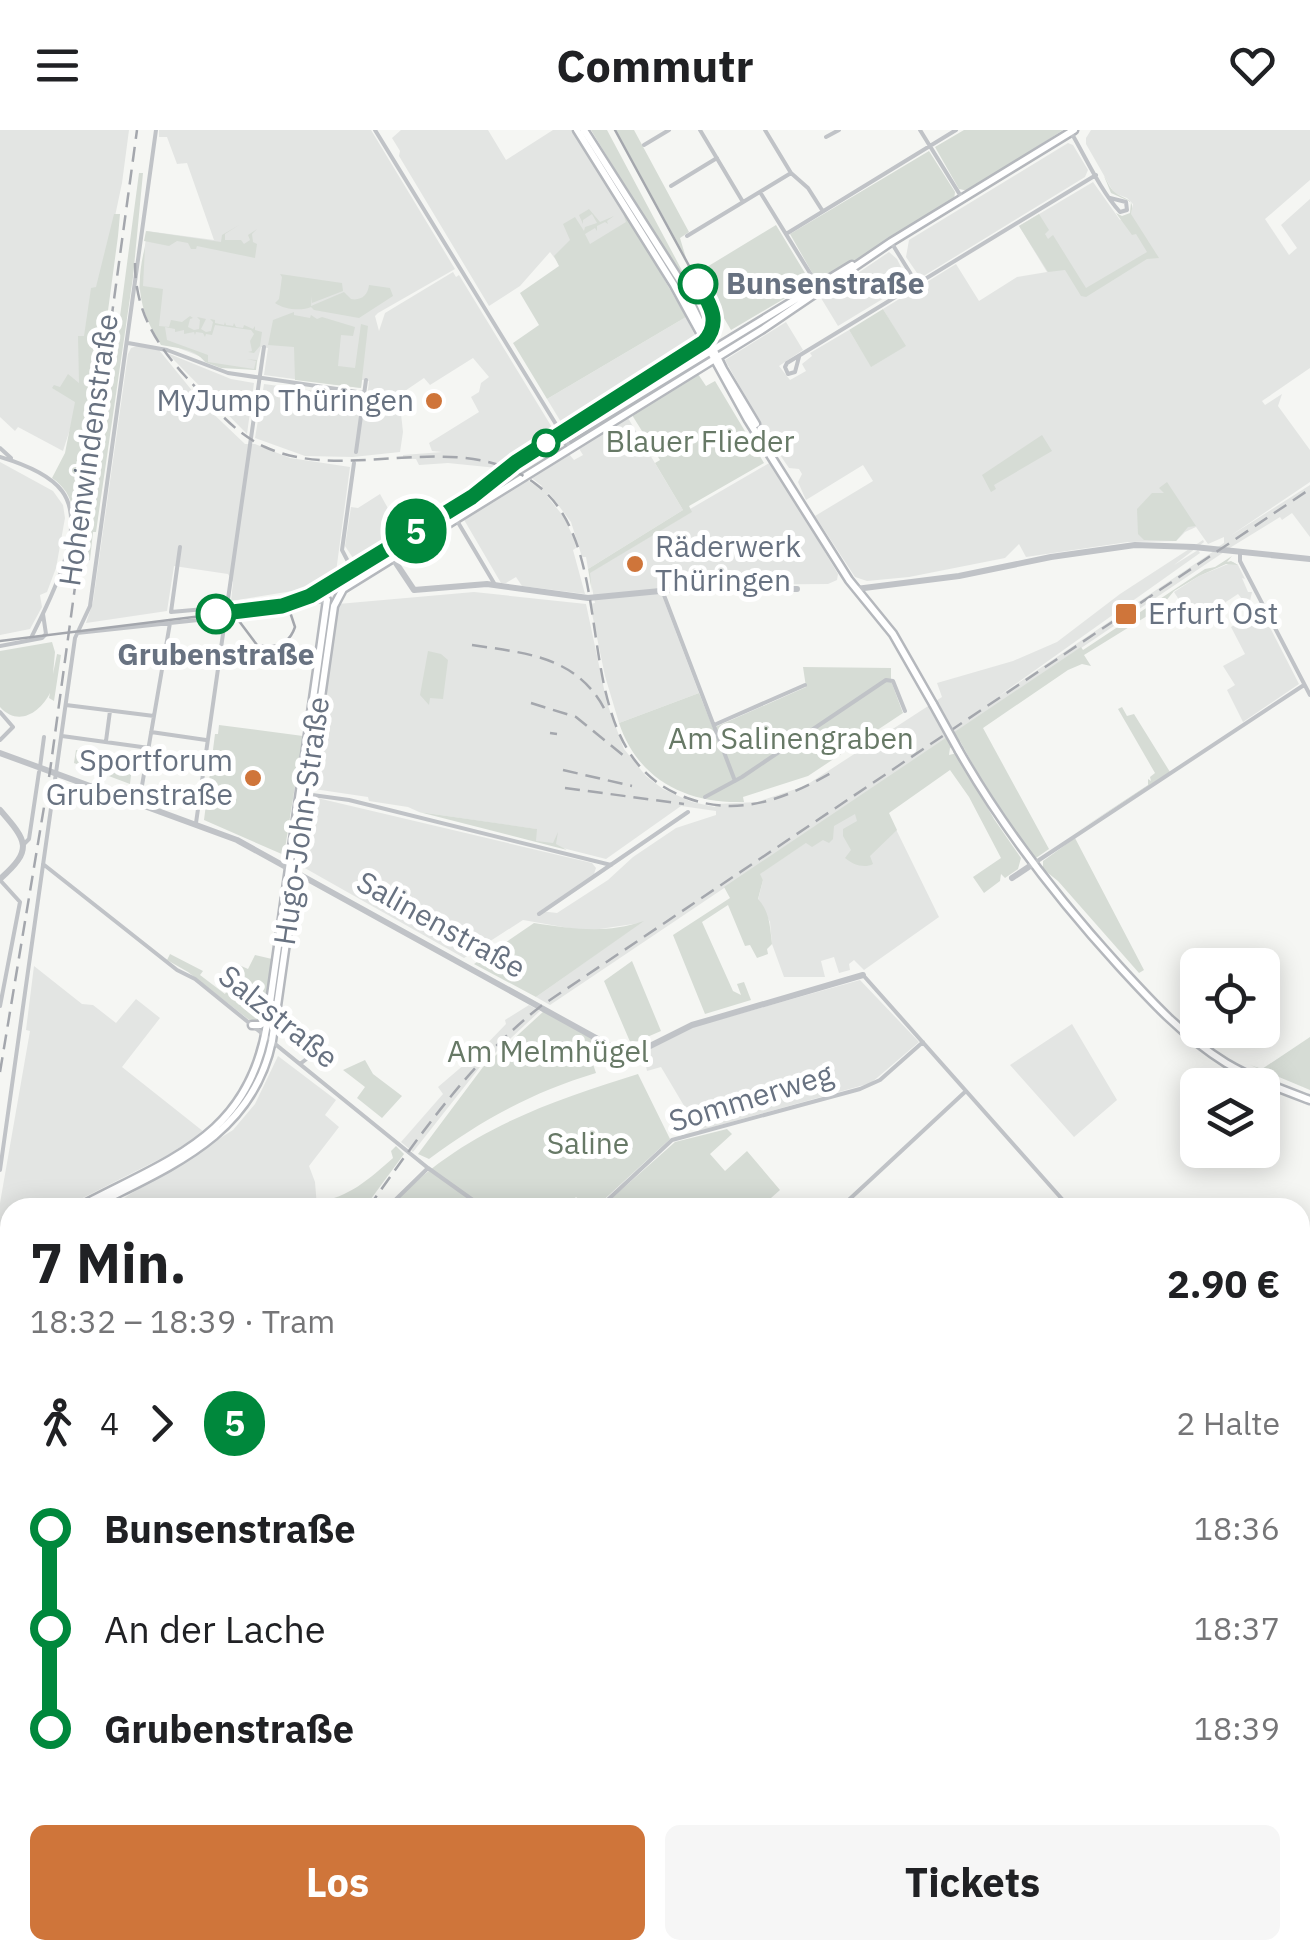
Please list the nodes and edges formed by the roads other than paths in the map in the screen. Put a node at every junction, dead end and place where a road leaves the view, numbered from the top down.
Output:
1 (156, 130) edge
2 (375, 130) edge
3 (581, 130) edge
4 (669, 130) edge
5 (700, 130) edge
6 (765, 130) edge
7 (839, 130) edge
8 (920, 130) edge
9 (956, 130) edge
10 (1071, 131) edge
11 (826, 137) dead end
12 (644, 145) dead end
13 (930, 146) junction
14 (717, 158) junction
15 (791, 173) junction
16 (1096, 175) junction
17 (670, 186) dead end
18 (760, 192) junction
19 (962, 198) junction
20 (1110, 198) dead end
21 (743, 202) junction
22 (822, 211) junction
23 (786, 234) junction
24 (687, 236) dead end
25 (891, 242) junction
26 (917, 284) junction
27 (819, 289) junction
28 (128, 343) junction
29 (264, 347) dead end
30 (714, 354) junction
31 (799, 357) dead end
32 (260, 378) junction
33 (366, 380) dead end
34 (364, 393) junction
35 (567, 444) junction
36 (0, 448) edge
37 (356, 452) dead end
38 (0, 457) edge
39 (14, 462) junction
40 (354, 463) dead end
41 (454, 516) junction
42 (180, 547) dead end
43 (1240, 552) junction
44 (392, 558) junction
45 (1310, 559) edge
46 (354, 573) dead end
47 (495, 585) junction
48 (876, 586) junction
49 (796, 588) dead end
50 (856, 589) junction
51 (662, 590) junction
52 (331, 601) junction
53 (867, 603) junction
54 (227, 606) junction
55 (43, 614) junction
56 (226, 617) junction
57 (170, 623) junction
58 (78, 633) junction
59 (30, 640) junction
60 (0, 646) edge
61 (1304, 684) junction
62 (806, 685) dead end
63 (1310, 694) edge
64 (66, 705) junction
65 (110, 710) junction
66 (905, 711) dead end
67 (0, 712) edge
68 (154, 716) junction
69 (714, 725) junction
70 (151, 732) junction
71 (62, 736) junction
72 (44, 737) dead end
73 (0, 740) edge
74 (208, 740) junction
75 (106, 742) junction
76 (148, 748) junction
77 (0, 754) edge
78 (39, 770) junction
79 (56, 774) junction
80 (736, 781) junction
81 (304, 794) junction
82 (706, 797) dead end
83 (140, 803) junction
84 (0, 810) edge
85 (688, 812) dead end
86 (196, 823) junction
87 (24, 844) junction
88 (43, 864) junction
89 (1033, 864) junction
90 (612, 866) junction
91 (293, 870) junction
92 (1012, 878) dead end
93 (0, 879) edge
94 (539, 914) dead end
95 (863, 975) joint
96 (0, 1006) edge
97 (268, 1019) junction
98 (252, 1025) junction
99 (269, 1038) junction
100 (922, 1042) junction
101 (322, 1047) dead end
102 (300, 1064) junction
103 (966, 1090) junction
104 (1310, 1100) edge
105 (428, 1168) junction
106 (0, 1170) edge
107 (96, 1198) edge
108 (109, 1198) edge
109 (397, 1198) edge
110 (470, 1198) edge
111 (610, 1198) edge
112 (851, 1198) edge
113 (1061, 1198) edge

1 - 28 street, Hohenwindenstraße
2 - 35 street
3 - 30 main road
4 - 12 street
5 - 14 street
6 - 15 street
7 - 11 street
8 - 13 street
9 - 13 street
10 - 16 street
10 - 19 main road
13 - 19 street
13 - 22 street
14 - 17 street
14 - 21 street
15 - 18 street
15 - 22 street
16 - 20 street
16 - 26 street
18 - 21 street
18 - 23 street
19 - 25 main road
21 - 24 street
22 - 23 street
23 - 27 street
25 - 26 street
25 - 27 main road
26 - 31 street
27 - 30 main road
28 - 32 street
28 - 58 street, Hohenwindenstraße
29 - 32 street
30 - 35 main road
30 - 50 main road
32 - 34 street
32 - 54 street
33 - 34 street
34 - 37 street
35 - 41 main road
36 - 39 street
38 - 39 street
39 - 55 street
40 - 46 street
41 - 44 main road
41 - 47 street
42 - 54 street
43 - 45 street
43 - 48 street
43 - 61 street
44 - 47 street
44 - 52 main road
47 - 51 street
48 - 50 street
48 - 53 street
49 - 51 street
50 - 53 main road
51 - 69 street
52 - 54 street
52 - 81 main road, Hugo-John-Straße
53 - 89 main road, bridge
54 - 56 street
55 - 59 street
55 - 59 street
56 - 57 street
56 - 74 street
57 - 58 street
57 - 68 street
58 - 64 street, Hohenwindenstraße
59 - 60 street
61 - 63 street
61 - 89 street
62 - 69 street
64 - 65 street
64 - 71 street, Hohenwindenstraße
65 - 68 street
65 - 75 street
66 - 80 street
67 - 73 street
68 - 70 street
69 - 80 street
70 - 74 street
70 - 76 street
71 - 75 street
71 - 79 street, Hohenwindenstraße
72 - 78 street
74 - 86 street
75 - 76 street
76 - 83 street
77 - 78 street, Salinenstraße
78 - 79 street, Salinenstraße
78 - 87 street
79 - 83 street, Salinenstraße
79 - 88 street, Hohenwindenstraße
80 - 82 street
81 - 90 street
81 - 91 main road, Hugo-John-Straße
83 - 86 street, Salinenstraße
84 - 87 street
85 - 90 street
86 - 91 street, Salinenstraße
87 - 93 street
88 - 98 street, Salzstraße
88 - 106 street, Hohenwindenstraße
89 - 92 street
89 - 104 main road
90 - 94 street
91 - 95 street, Salinenstraße
91 - 97 main road, Hugo-John-Straße
91 - 99 main road, Hugo-John-Straße
93 - 96 street
95 - 100 street
97 - 98 main road
97 - 99 main road, Hugo-John-Straße
98 - 99 street, Salzstraße
99 - 102 street, Salzstraße
99 - 107 main road
99 - 108 main road
100 - 103 street
100 - 111 street, Sommerweg
101 - 102 street
102 - 105 street, Salzstraße
103 - 112 street
103 - 113 street
105 - 109 street
105 - 110 street, Salzstraße

